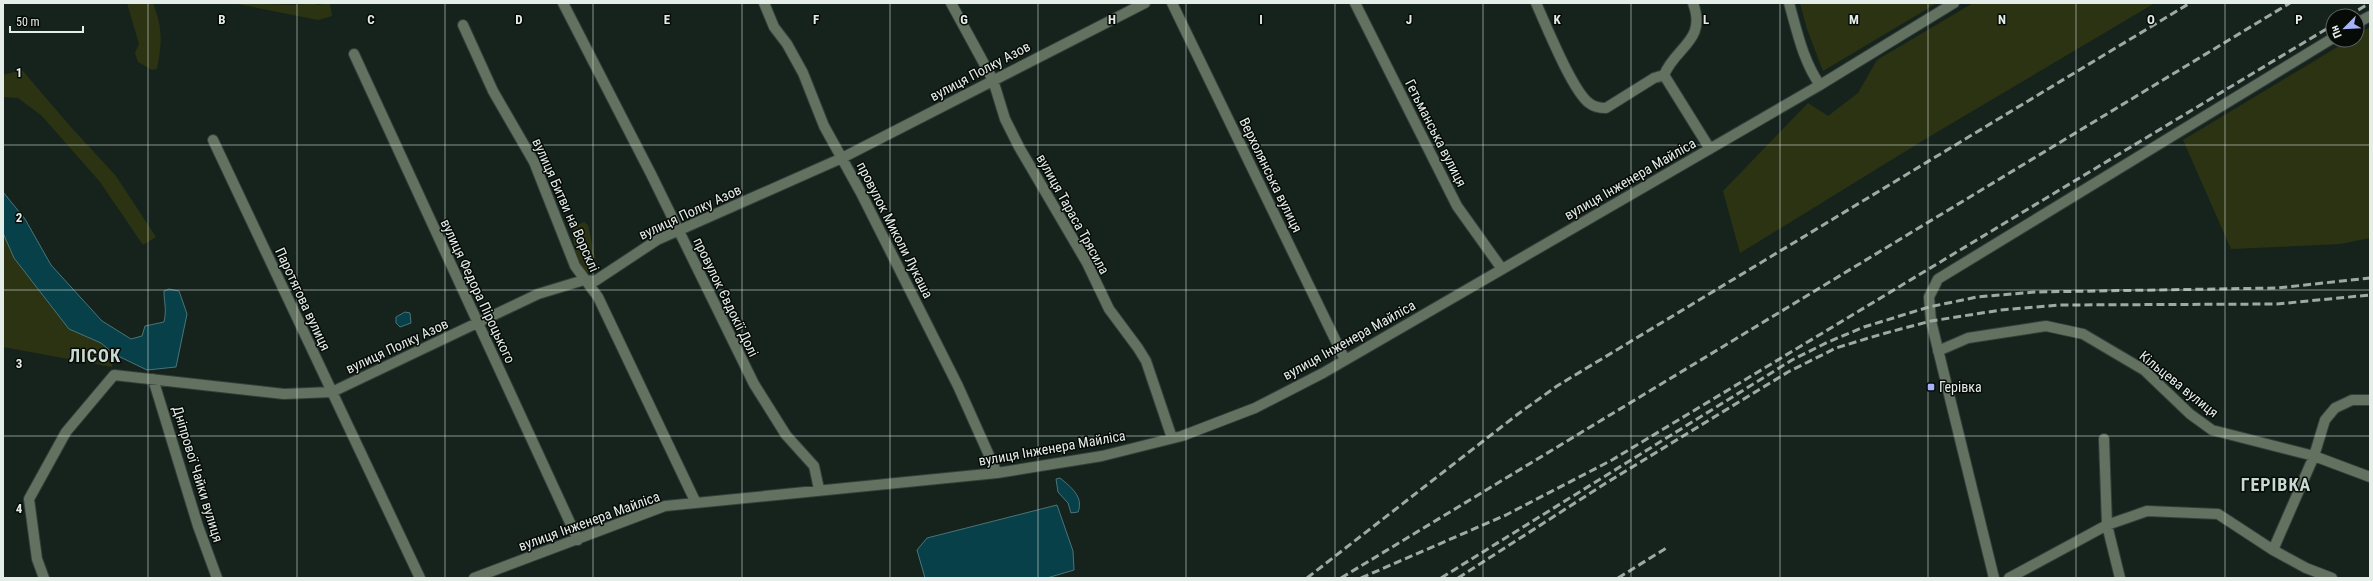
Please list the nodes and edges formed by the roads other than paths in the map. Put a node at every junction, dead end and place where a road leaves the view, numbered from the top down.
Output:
1 (563, 3) edge
2 (764, 3) edge
3 (951, 3) edge
4 (1145, 3) edge
5 (1172, 3) edge
6 (1356, 3) edge
7 (1536, 3) edge
8 (1693, 3) edge
9 (1789, 3) edge
10 (1954, 3) edge
11 (463, 25) dead end
12 (2325, 43) edge
13 (354, 54) dead end
14 (1664, 75) junction
15 (993, 80) junction
16 (1820, 85) junction
17 (213, 140) dead end
18 (1710, 149) junction
19 (842, 158) junction
20 (679, 232) junction
21 (1502, 269) junction
22 (584, 280) junction
23 (477, 324) junction
24 (1938, 351) junction
25 (1345, 360) junction
26 (153, 379) junction
27 (332, 392) junction
28 (2370, 400) edge
29 (1172, 438) junction
30 (2104, 439) dead end
31 (2314, 456) junction
32 (997, 473) junction
33 (2370, 477) edge
34 (819, 489) junction
35 (696, 503) junction
36 (2107, 525) junction
37 (578, 540) junction
38 (2273, 550) junction
39 (44, 578) edge
40 (217, 578) edge
41 (420, 578) edge
42 (474, 578) edge
43 (1994, 578) edge
44 (2009, 578) edge
45 (2120, 578) edge
46 (2332, 578) edge

1 - 20 street, провулок Євдокії Долі
2 - 19 street, провулок Миколи Лукаша
3 - 15 street, вулиця Тараса Трясила
4 - 15 street, вулиця Полку Азов
5 - 25 street, Верхолянська вулиця
6 - 21 street, Гетьманська вулиця
7 - 14 street
8 - 14 street
9 - 16 street
10 - 16 street, вулиця Інженера Майліса
11 - 22 street, вулиця Битви на Ворсклі
12 - 24 street
13 - 23 street, вулиця Федора Піроцького
14 - 18 street
15 - 19 street, вулиця Полку Азов
15 - 29 street, вулиця Тараса Трясила
16 - 18 street, вулиця Інженера Майліса
17 - 27 street, Паротягова вулиця
18 - 21 street, вулиця Інженера Майліса
19 - 20 street, вулиця Полку Азов
19 - 32 street, провулок Миколи Лукаша
20 - 22 street, вулиця Полку Азов
20 - 34 street, провулок Євдокії Долі
21 - 25 street, вулиця Інженера Майліса
22 - 23 street, вулиця Полку Азов
22 - 35 street, вулиця Битви на Ворсклі
23 - 27 street, вулиця Полку Азов
23 - 37 street, вулиця Федора Піроцького
24 - 31 street, Кільцева вулиця
24 - 43 street
25 - 29 street, вулиця Інженера Майліса
26 - 27 street, вулиця Полку Азов
26 - 39 street, вулиця Полку Азов
26 - 40 street, Дніпрової Чайки вулиця
27 - 41 street, Паротягова вулиця
28 - 31 street
29 - 32 street, вулиця Інженера Майліса
30 - 36 street
31 - 33 street, Кільцева вулиця
31 - 38 street
32 - 34 street, вулиця Інженера Майліса
34 - 35 street, вулиця Інженера Майліса
35 - 37 street, вулиця Інженера Майліса
36 - 38 street
36 - 44 street
36 - 45 street
37 - 42 street, вулиця Інженера Майліса
38 - 46 street

